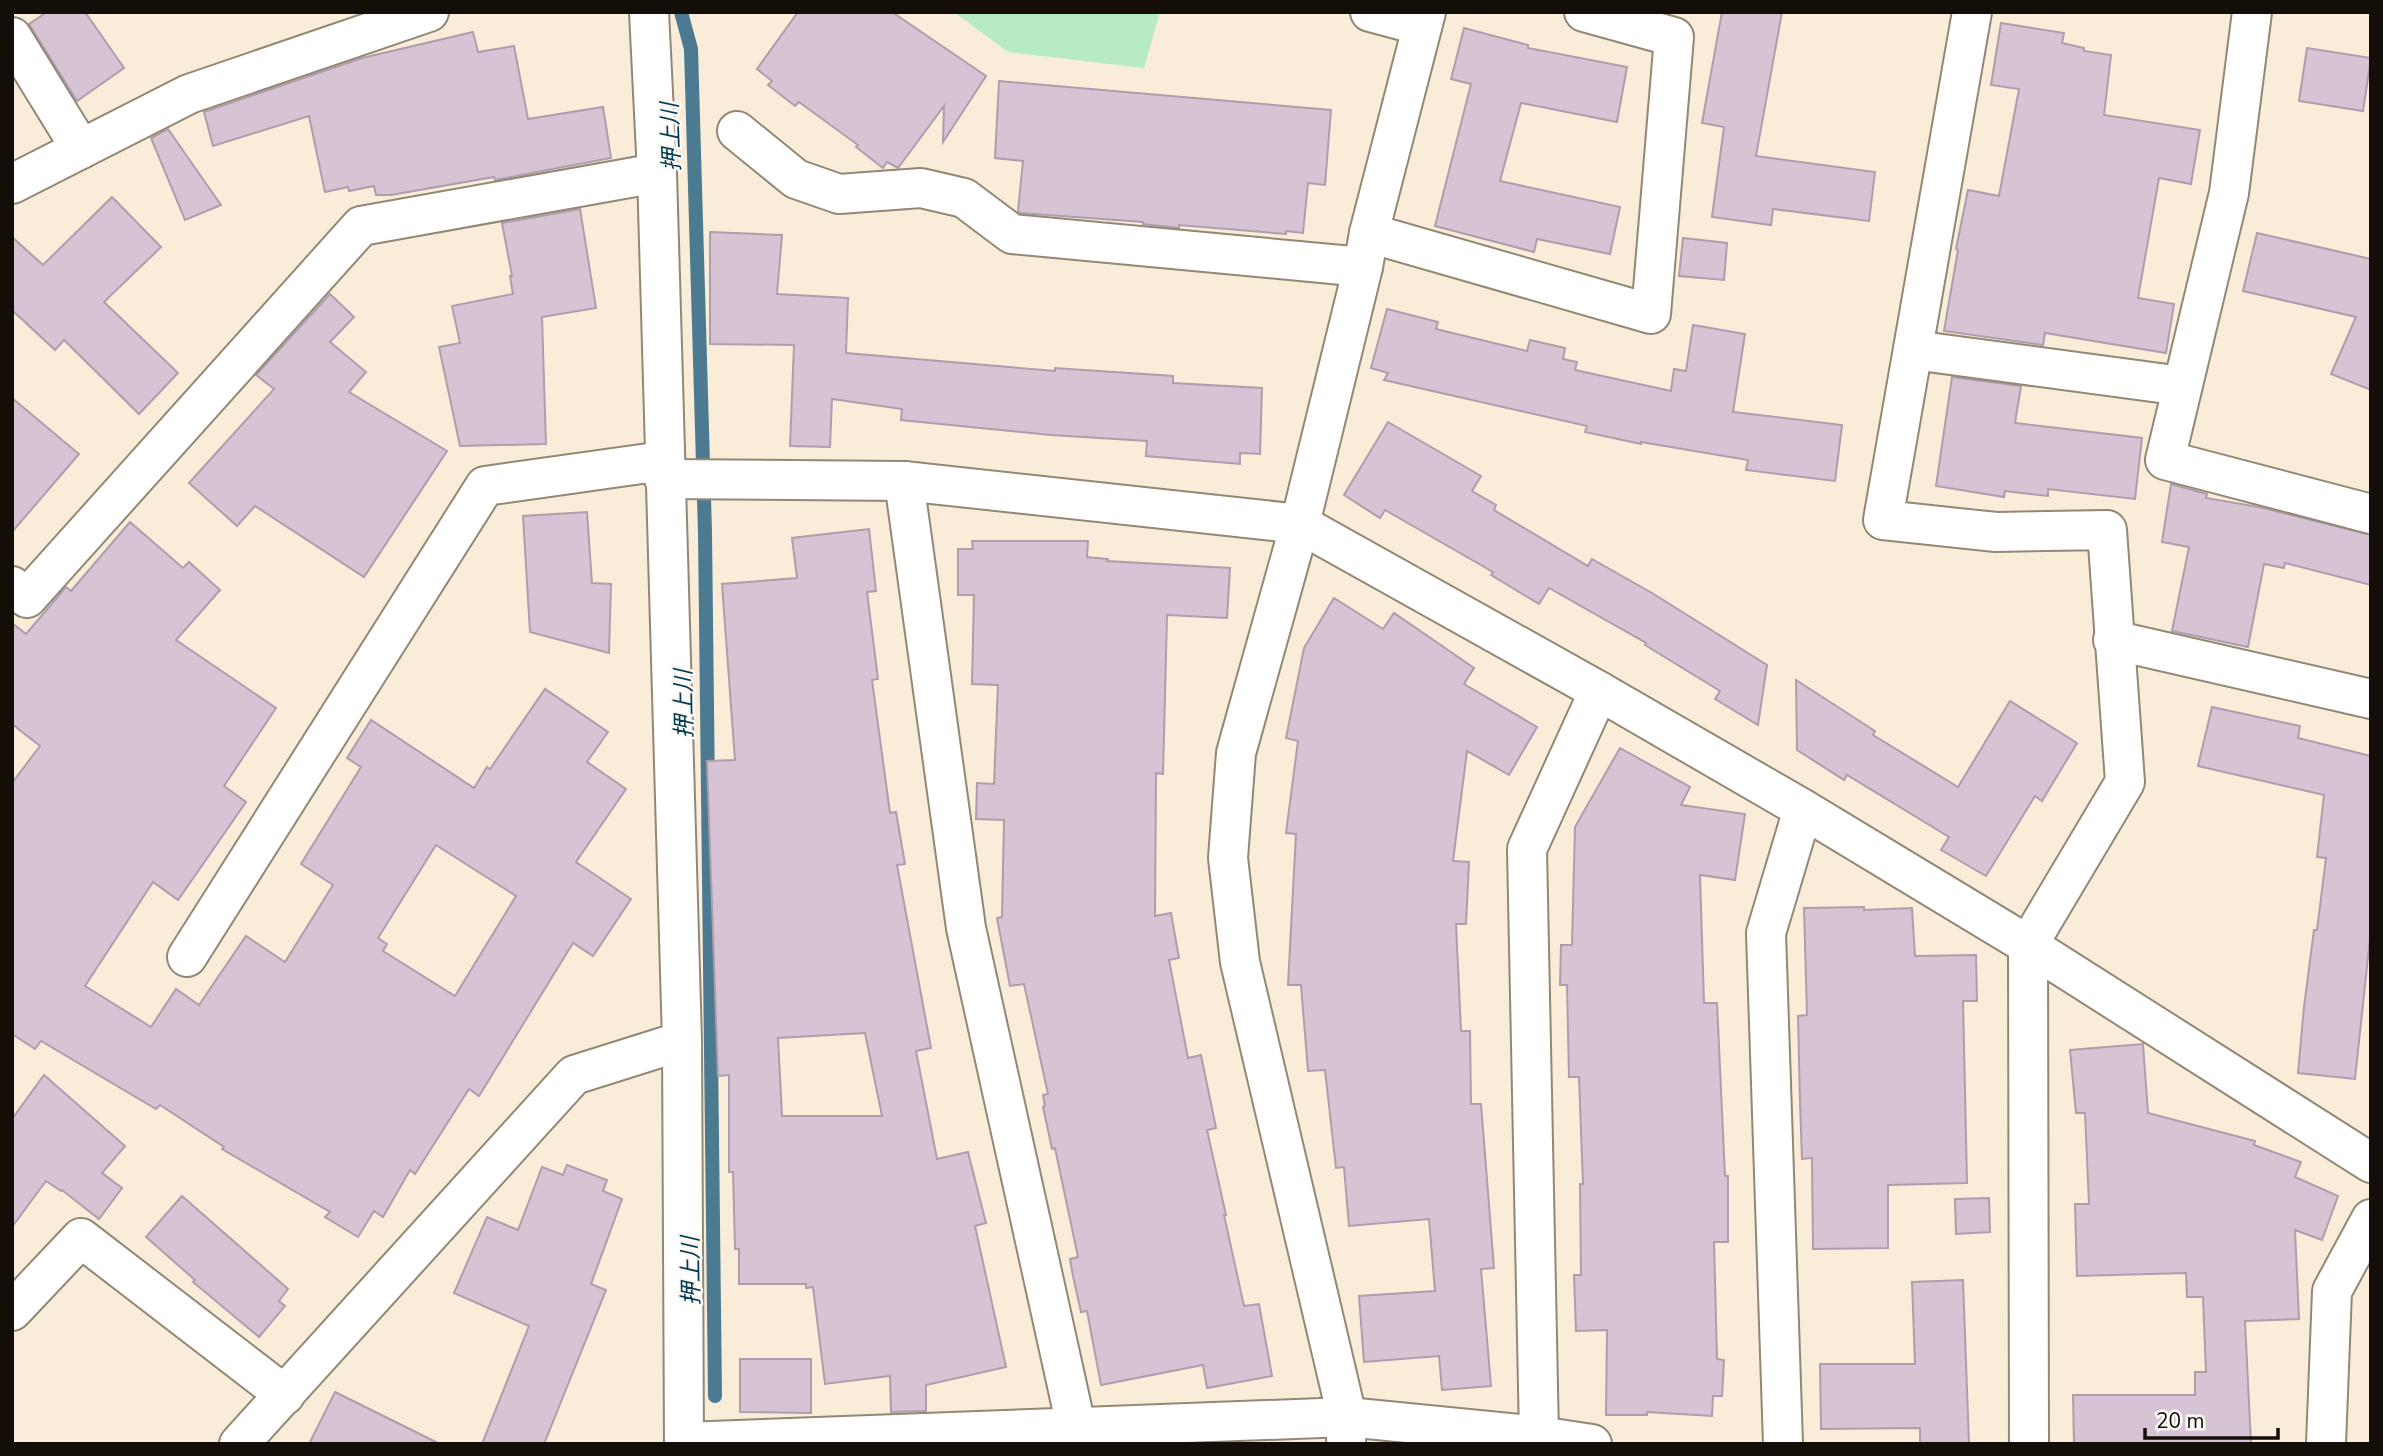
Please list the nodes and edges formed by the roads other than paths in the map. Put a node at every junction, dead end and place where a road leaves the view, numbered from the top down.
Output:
1 (429, 12) edge
2 (649, 12) edge
3 (1370, 12) edge
4 (1584, 12) edge
5 (1972, 12) edge
6 (2252, 12) edge
7 (1424, 19) edge
8 (12, 37) edge
9 (737, 131) dead end
10 (81, 149) junction
11 (657, 173) junction
12 (12, 184) edge
13 (1366, 250) junction
14 (1913, 350) junction
15 (2182, 386) junction
16 (664, 470) junction
17 (904, 481) junction
18 (2371, 514) edge
19 (1300, 524) junction
20 (12, 586) edge
21 (2113, 640) junction
22 (1599, 691) junction
23 (2371, 699) edge
24 (1803, 809) junction
25 (2028, 945) junction
26 (187, 957) dead end
27 (682, 1041) junction
28 (2371, 1163) edge
29 (2371, 1219) edge
30 (12, 1311) edge
31 (285, 1395) junction
32 (1076, 1426) junction
33 (1346, 1430) edge
34 (1539, 1436) junction
35 (684, 1443) edge
36 (239, 1444) edge
37 (1592, 1444) edge
38 (1783, 1444) edge
39 (2029, 1444) edge
40 (2326, 1444) edge

1 - 10 street
2 - 11 street
3 - 7 street
4 - 13 street
5 - 14 street
6 - 15 street
7 - 13 street
8 - 10 street
9 - 13 street
10 - 12 street
11 - 16 street
11 - 20 street
13 - 19 street
14 - 15 street
14 - 21 street
15 - 18 street
16 - 17 street
16 - 26 street
16 - 27 street
17 - 19 street
17 - 32 street
19 - 22 street
19 - 33 street
21 - 23 street
21 - 25 street
22 - 24 street
22 - 34 street
24 - 25 street
24 - 38 street
25 - 28 street
25 - 39 street
27 - 31 street
27 - 35 street
29 - 40 street
30 - 31 street
31 - 36 street
32 - 33 street
32 - 35 street
33 - 34 street
34 - 37 street

